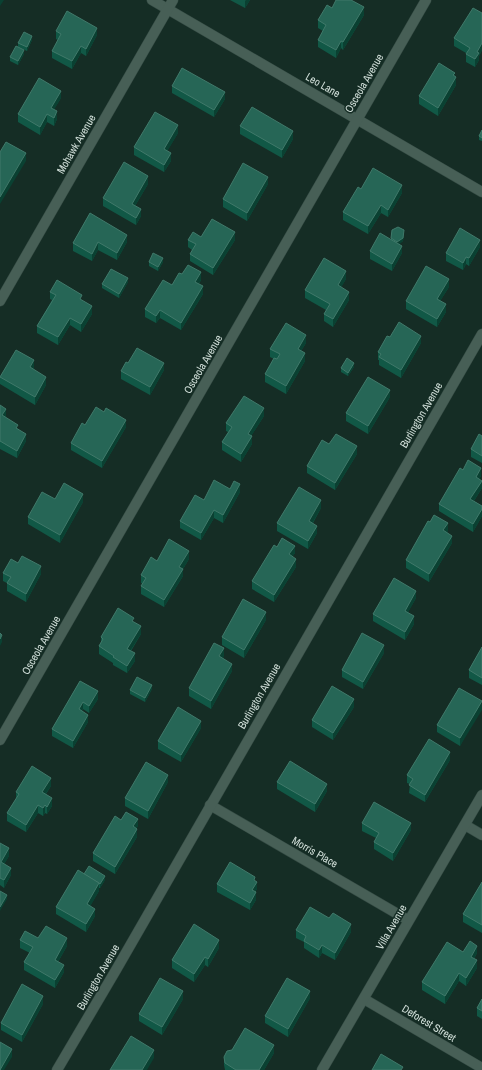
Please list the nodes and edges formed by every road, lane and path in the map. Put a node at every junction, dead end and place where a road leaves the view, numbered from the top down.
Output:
1 (152, 0) edge
2 (426, 0) edge
3 (170, 4) edge
4 (358, 119) junction
5 (482, 192) edge
6 (0, 301) edge
7 (482, 334) edge
8 (0, 740) edge
9 (482, 795) edge
10 (210, 806) junction
11 (465, 825) junction
12 (482, 835) edge
13 (408, 920) junction
14 (364, 999) junction
15 (482, 1068) edge
16 (57, 1070) edge
17 (322, 1070) edge

1 - 3 street, Leo Lane
2 - 4 street, Osceola Avenue
3 - 4 street, Leo Lane
3 - 6 street, Mohawk Avenue
4 - 5 street, Leo Lane
4 - 8 street, Osceola Avenue
7 - 10 street, Burlington Avenue
9 - 11 street, Villa Avenue
10 - 13 street, Morris Place
10 - 16 street, Burlington Avenue
11 - 12 street
11 - 13 street, Villa Avenue
13 - 14 street, Villa Avenue
14 - 15 street, Deforest Street
14 - 17 street, Villa Avenue

